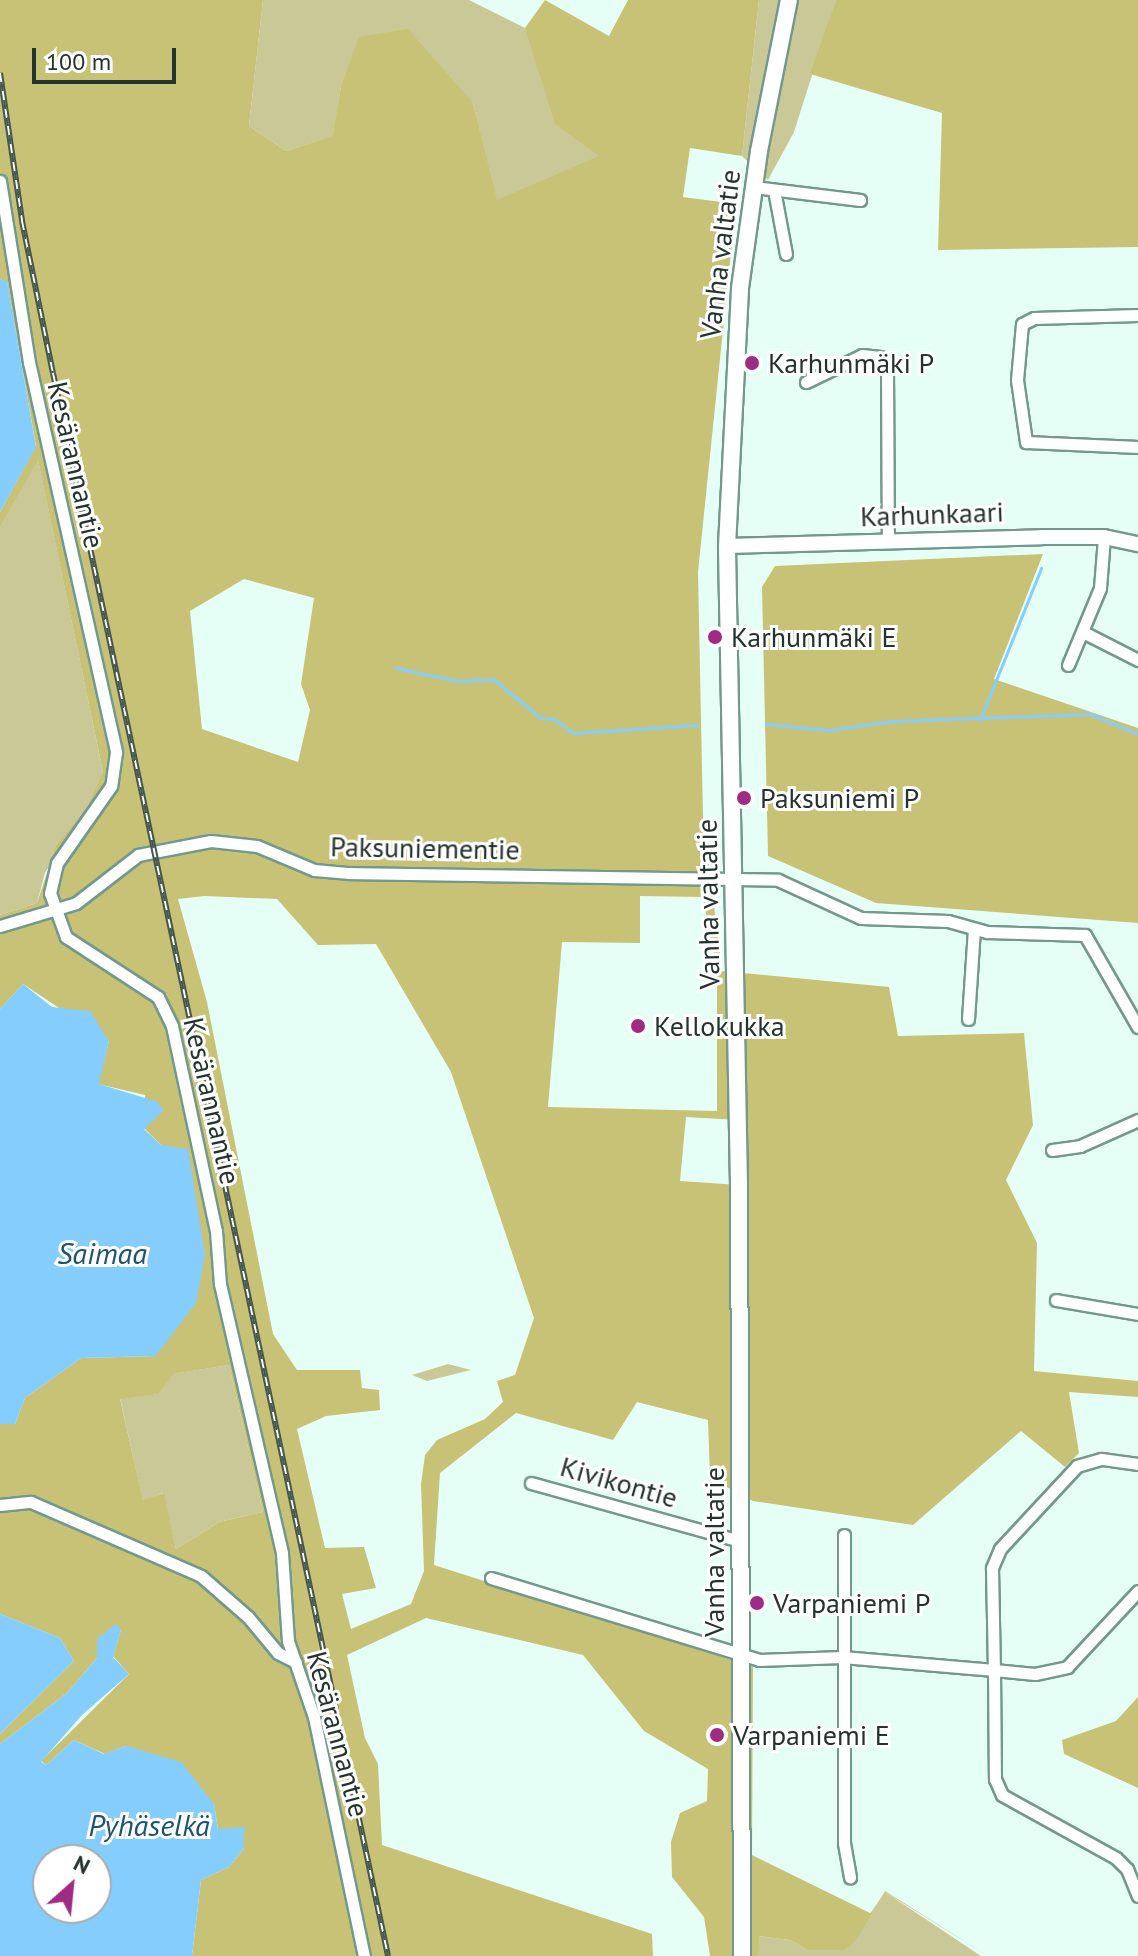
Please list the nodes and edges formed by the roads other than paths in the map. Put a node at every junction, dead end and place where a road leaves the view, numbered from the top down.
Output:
1 (789, 0) edge
2 (0, 181) edge
3 (754, 187) junction
4 (774, 190) junction
5 (860, 200) dead end
6 (786, 254) dead end
7 (1138, 315) edge
8 (806, 382) dead end
9 (1138, 447) edge
10 (1104, 537) junction
11 (888, 540) junction
12 (1138, 544) edge
13 (727, 546) junction
14 (1083, 632) junction
15 (1138, 660) edge
16 (1068, 665) dead end
17 (733, 880) junction
18 (54, 910) junction
19 (0, 926) edge
20 (974, 929) junction
21 (968, 1019) dead end
22 (1138, 1027) edge
23 (1138, 1120) edge
24 (1052, 1150) dead end
25 (1056, 1300) dead end
26 (1138, 1314) edge
27 (1138, 1464) edge
28 (531, 1483) dead end
29 (0, 1505) edge
30 (844, 1535) dead end
31 (740, 1541) junction
32 (491, 1578) dead end
33 (1138, 1591) edge
34 (740, 1655) junction
35 (842, 1657) junction
36 (296, 1662) junction
37 (994, 1670) junction
38 (850, 1877) dead end
39 (1138, 1896) edge
40 (364, 1956) edge
41 (742, 1956) edge

1 - 3 main road, Vanha valtatie
2 - 18 street, Kesärannantie
3 - 4 street
3 - 13 main road, Vanha valtatie
4 - 5 street
4 - 6 street
7 - 9 street
8 - 11 street
10 - 11 street, Karhunkaari
10 - 12 street, Karhunkaari
10 - 14 street
11 - 13 street, Karhunkaari
13 - 17 main road, Vanha valtatie
14 - 15 street
14 - 16 street
17 - 18 street, Paksuniementie
17 - 20 street, Paksuniementie
17 - 31 main road, Vanha valtatie
18 - 19 street, Paksuniementie
18 - 36 street, Kesärannantie
20 - 21 street
20 - 22 street, Paksuniementie
23 - 24 street
25 - 26 street
27 - 37 street
28 - 31 street, Kivikontie
29 - 36 street
30 - 35 street
31 - 34 main road, Vanha valtatie
32 - 34 street
33 - 37 street
34 - 35 street
34 - 41 main road, Vanha valtatie
35 - 37 street
35 - 38 street
36 - 40 street, Kesärannantie
37 - 39 street

